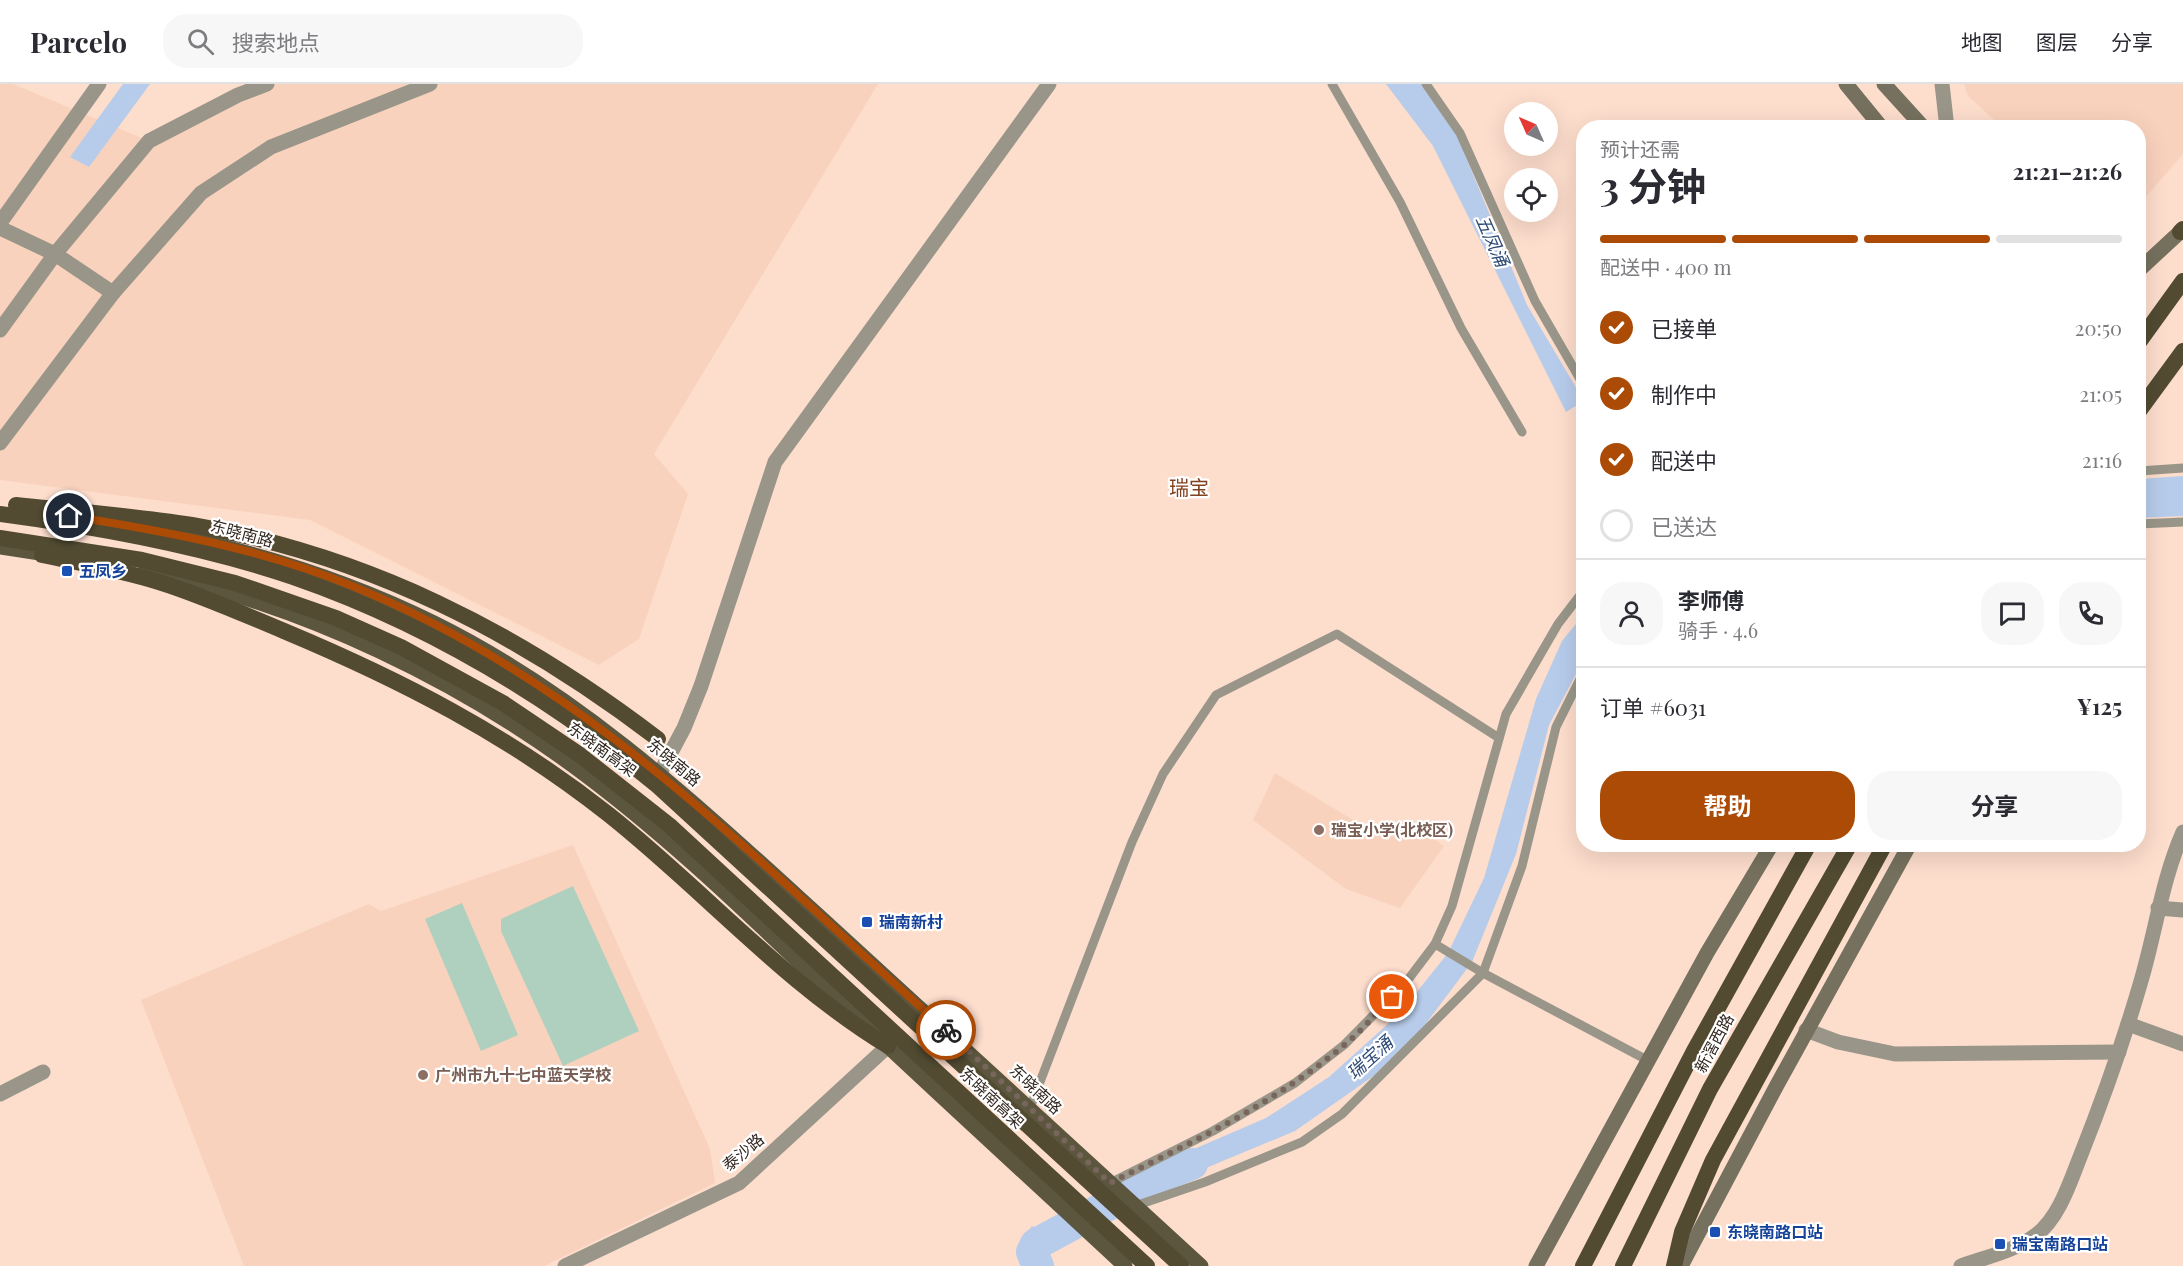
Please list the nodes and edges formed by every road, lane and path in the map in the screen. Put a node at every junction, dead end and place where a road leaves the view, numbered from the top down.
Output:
1 (99, 84) edge
2 (267, 84) edge
3 (430, 84) edge
4 (1049, 84) edge
5 (1332, 84) edge
6 (1426, 84) edge
7 (1846, 84) edge
8 (1884, 84) edge
9 (1942, 84) edge
10 (1875, 120) edge
11 (1917, 120) edge
12 (1946, 120) edge
13 (0, 223) edge
14 (0, 228) edge
15 (2182, 234) edge
16 (55, 254) junction
17 (2146, 264) edge
18 (2183, 281) edge
19 (112, 293) junction
20 (0, 330) edge
21 (2146, 332) edge
22 (2183, 351) edge
23 (1576, 372) edge
24 (2146, 401) edge
25 (1522, 432) dead end
26 (0, 443) edge
27 (2183, 468) edge
28 (2146, 471) edge
29 (0, 505) edge
30 (0, 514) edge
31 (2183, 522) edge
32 (2146, 524) edge
33 (0, 538) edge
34 (0, 546) edge
35 (1576, 600) edge
36 (1576, 687) edge
37 (1499, 738) junction
38 (658, 739) dead end
39 (660, 773) junction
40 (2183, 832) edge
41 (1767, 852) edge
42 (1805, 852) edge
43 (1845, 852) edge
44 (1881, 852) edge
45 (1906, 852) edge
46 (2158, 908) junction
47 (2183, 910) edge
48 (1435, 944) junction
49 (1484, 974) junction
50 (2128, 1024) junction
51 (1806, 1030) junction
52 (2183, 1044) edge
53 (888, 1046) junction
54 (2119, 1052) junction
55 (1647, 1060) junction
56 (43, 1072) dead end
57 (0, 1094) edge
58 (1030, 1107) junction
59 (1110, 1183) junction
60 (1135, 1206) junction
61 (565, 1266) edge
62 (1125, 1266) edge
63 (1147, 1266) edge
64 (1180, 1266) edge
65 (1201, 1266) edge
66 (1536, 1266) edge
67 (1583, 1266) edge
68 (1623, 1266) edge
69 (1674, 1266) edge
70 (1681, 1266) edge
71 (1961, 1266) edge

1 - 13 street
2 - 16 street
3 - 19 street
4 - 39 street
5 - 25 lane
6 - 23 lane
7 - 10 main road
8 - 11 main road
9 - 12 street
14 - 16 street
15 - 17 main road
16 - 19 street
16 - 20 street
18 - 21 highway
19 - 26 street
22 - 24 highway
27 - 28 lane
29 - 38 highway
29 - 39 main road, 东晓南路
30 - 64 highway, 东晓南高架
31 - 32 lane
33 - 63 highway, 东晓南高架
34 - 53 highway
34 - 53 main road
35 - 37 lane
36 - 49 lane
37 - 48 lane
37 - 58 lane
39 - 58 main road, 东晓南路
40 - 46 street
41 - 55 main road
42 - 67 highway, 新滘西路
43 - 68 highway, 新滘西路
44 - 69 highway
45 - 51 main road
46 - 47 street
46 - 50 street
48 - 49 lane
48 - 59 lane
49 - 55 lane
49 - 60 lane
50 - 52 street
50 - 54 street
51 - 54 street
51 - 70 main road
53 - 61 street, 泰沙路
53 - 62 main road
54 - 71 street
55 - 66 main road
56 - 57 street
58 - 59 main road, 东晓南路
59 - 60 main road, 东晓南路
60 - 65 main road, 东晓南路

